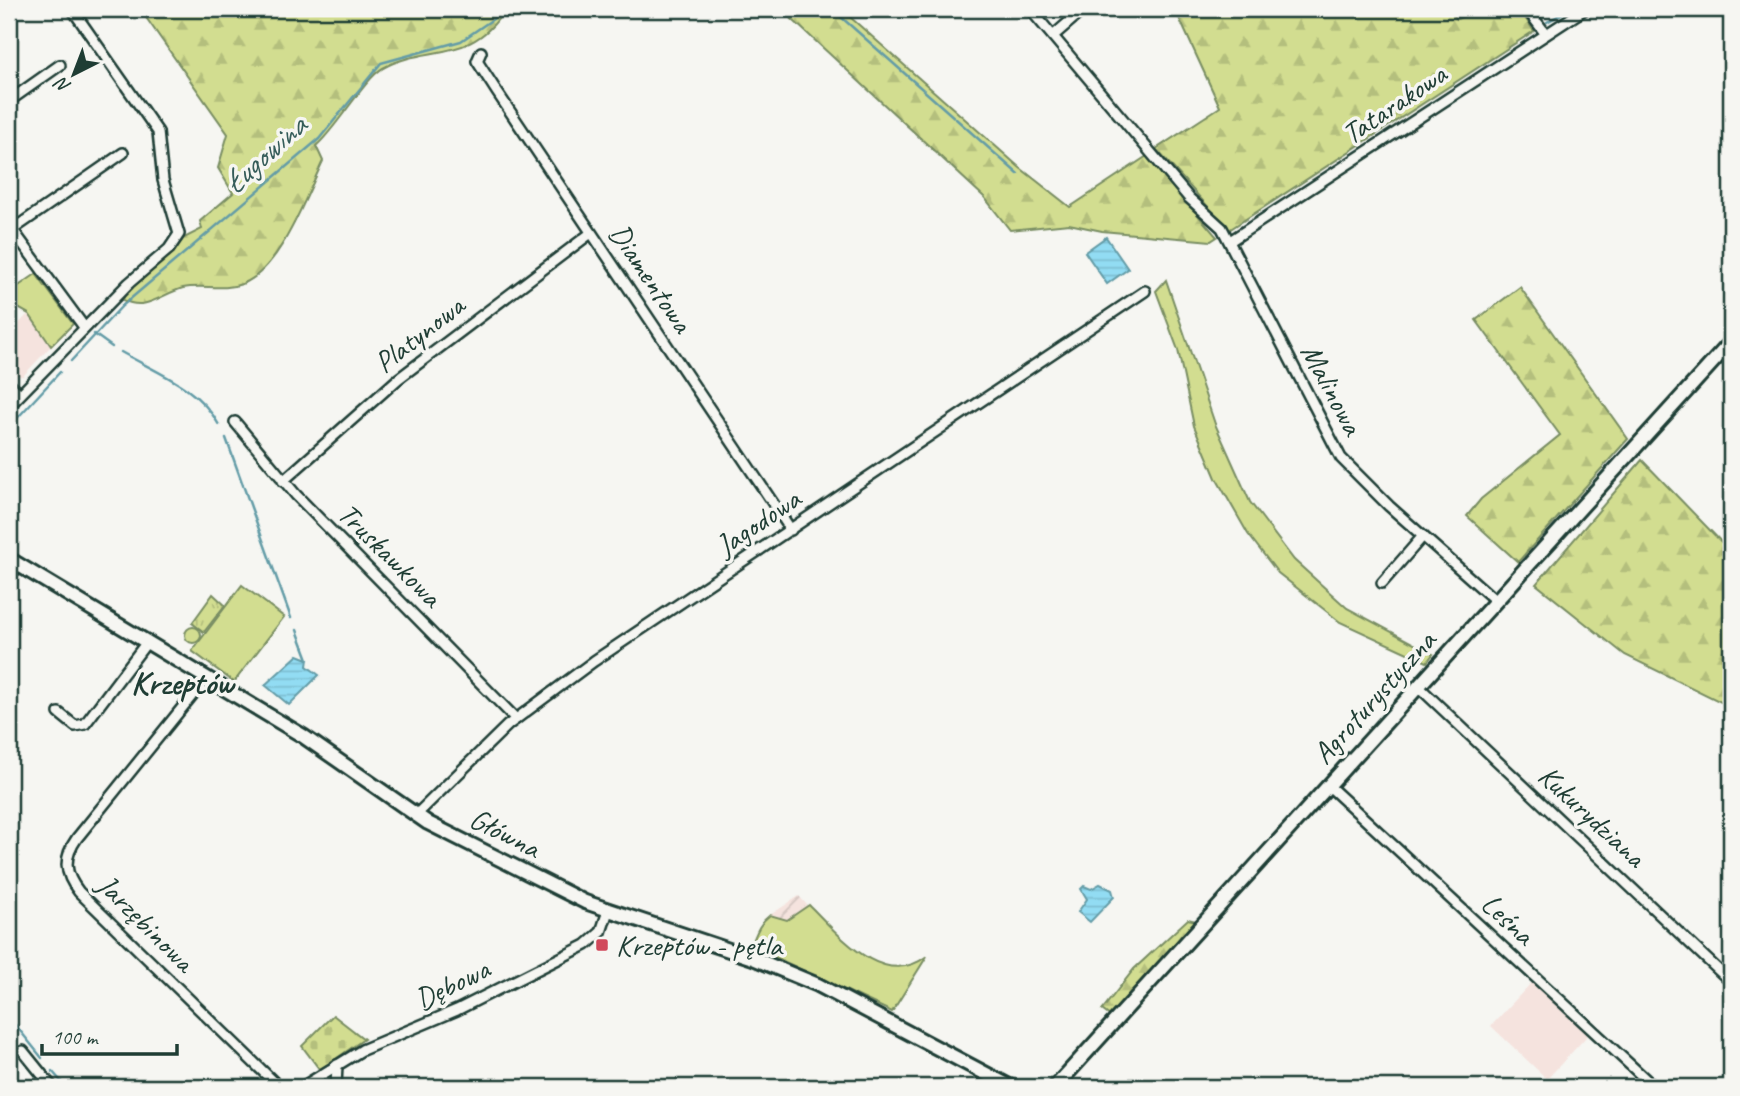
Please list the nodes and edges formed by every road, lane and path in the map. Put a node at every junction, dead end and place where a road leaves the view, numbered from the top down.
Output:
1 (72, 9) edge
2 (1030, 9) edge
3 (1084, 9) edge
4 (1527, 9) edge
5 (1586, 9) edge
6 (1545, 33) junction
7 (1053, 36) junction
8 (481, 52) dead end
9 (61, 65) dead end
10 (9, 101) edge
11 (123, 153) dead end
12 (11, 228) edge
13 (591, 233) junction
14 (1230, 241) junction
15 (1145, 291) dead end
16 (85, 327) junction
17 (1731, 342) edge
18 (9, 384) edge
19 (20, 394) junction
20 (9, 406) edge
21 (235, 422) dead end
22 (283, 481) junction
23 (791, 530) junction
24 (1423, 536) junction
25 (9, 559) edge
26 (1382, 583) dead end
27 (1496, 601) junction
28 (147, 642) junction
29 (207, 677) junction
30 (1419, 687) junction
31 (59, 713) dead end
32 (516, 719) junction
33 (1329, 786) junction
34 (415, 816) junction
35 (608, 911) junction
36 (1731, 982) edge
37 (23, 1051) dead end
38 (337, 1065) junction
39 (52, 1087) edge
40 (279, 1087) edge
41 (302, 1087) edge
42 (336, 1087) edge
43 (1011, 1087) edge
44 (1055, 1087) edge
45 (1654, 1087) edge

1 - 16 street
2 - 7 street, Malinowa
3 - 7 street
4 - 6 street
5 - 6 street, Tatarakowa
6 - 14 street, Tatarakowa
7 - 14 street, Malinowa
8 - 13 street, Diamentowa
9 - 10 street
11 - 12 street
12 - 16 street
13 - 22 street, Platynowa
13 - 23 street, Diamentowa
14 - 24 street, Malinowa
15 - 23 street, Jagodowa
16 - 19 street
17 - 27 street, Agroturystyczna
18 - 19 street
19 - 20 street
21 - 22 street, Truskawkowa
22 - 32 street, Truskawkowa
23 - 32 street, Jagodowa
24 - 26 street
24 - 27 street, Malinowa
25 - 28 street, Główna
27 - 30 street, Agroturystyczna
28 - 29 street, Główna
28 - 31 street
29 - 34 street, Główna
29 - 40 street, Jarzębinowa
30 - 33 street, Agroturystyczna
30 - 36 street, Kukurydziana
32 - 34 street, Jagodowa
33 - 44 street, Agroturystyczna
33 - 45 street, Leśna
34 - 35 street, Główna
35 - 38 street, Dębowa
35 - 43 street, Główna
37 - 39 street
38 - 41 street, Dębowa
38 - 42 street

